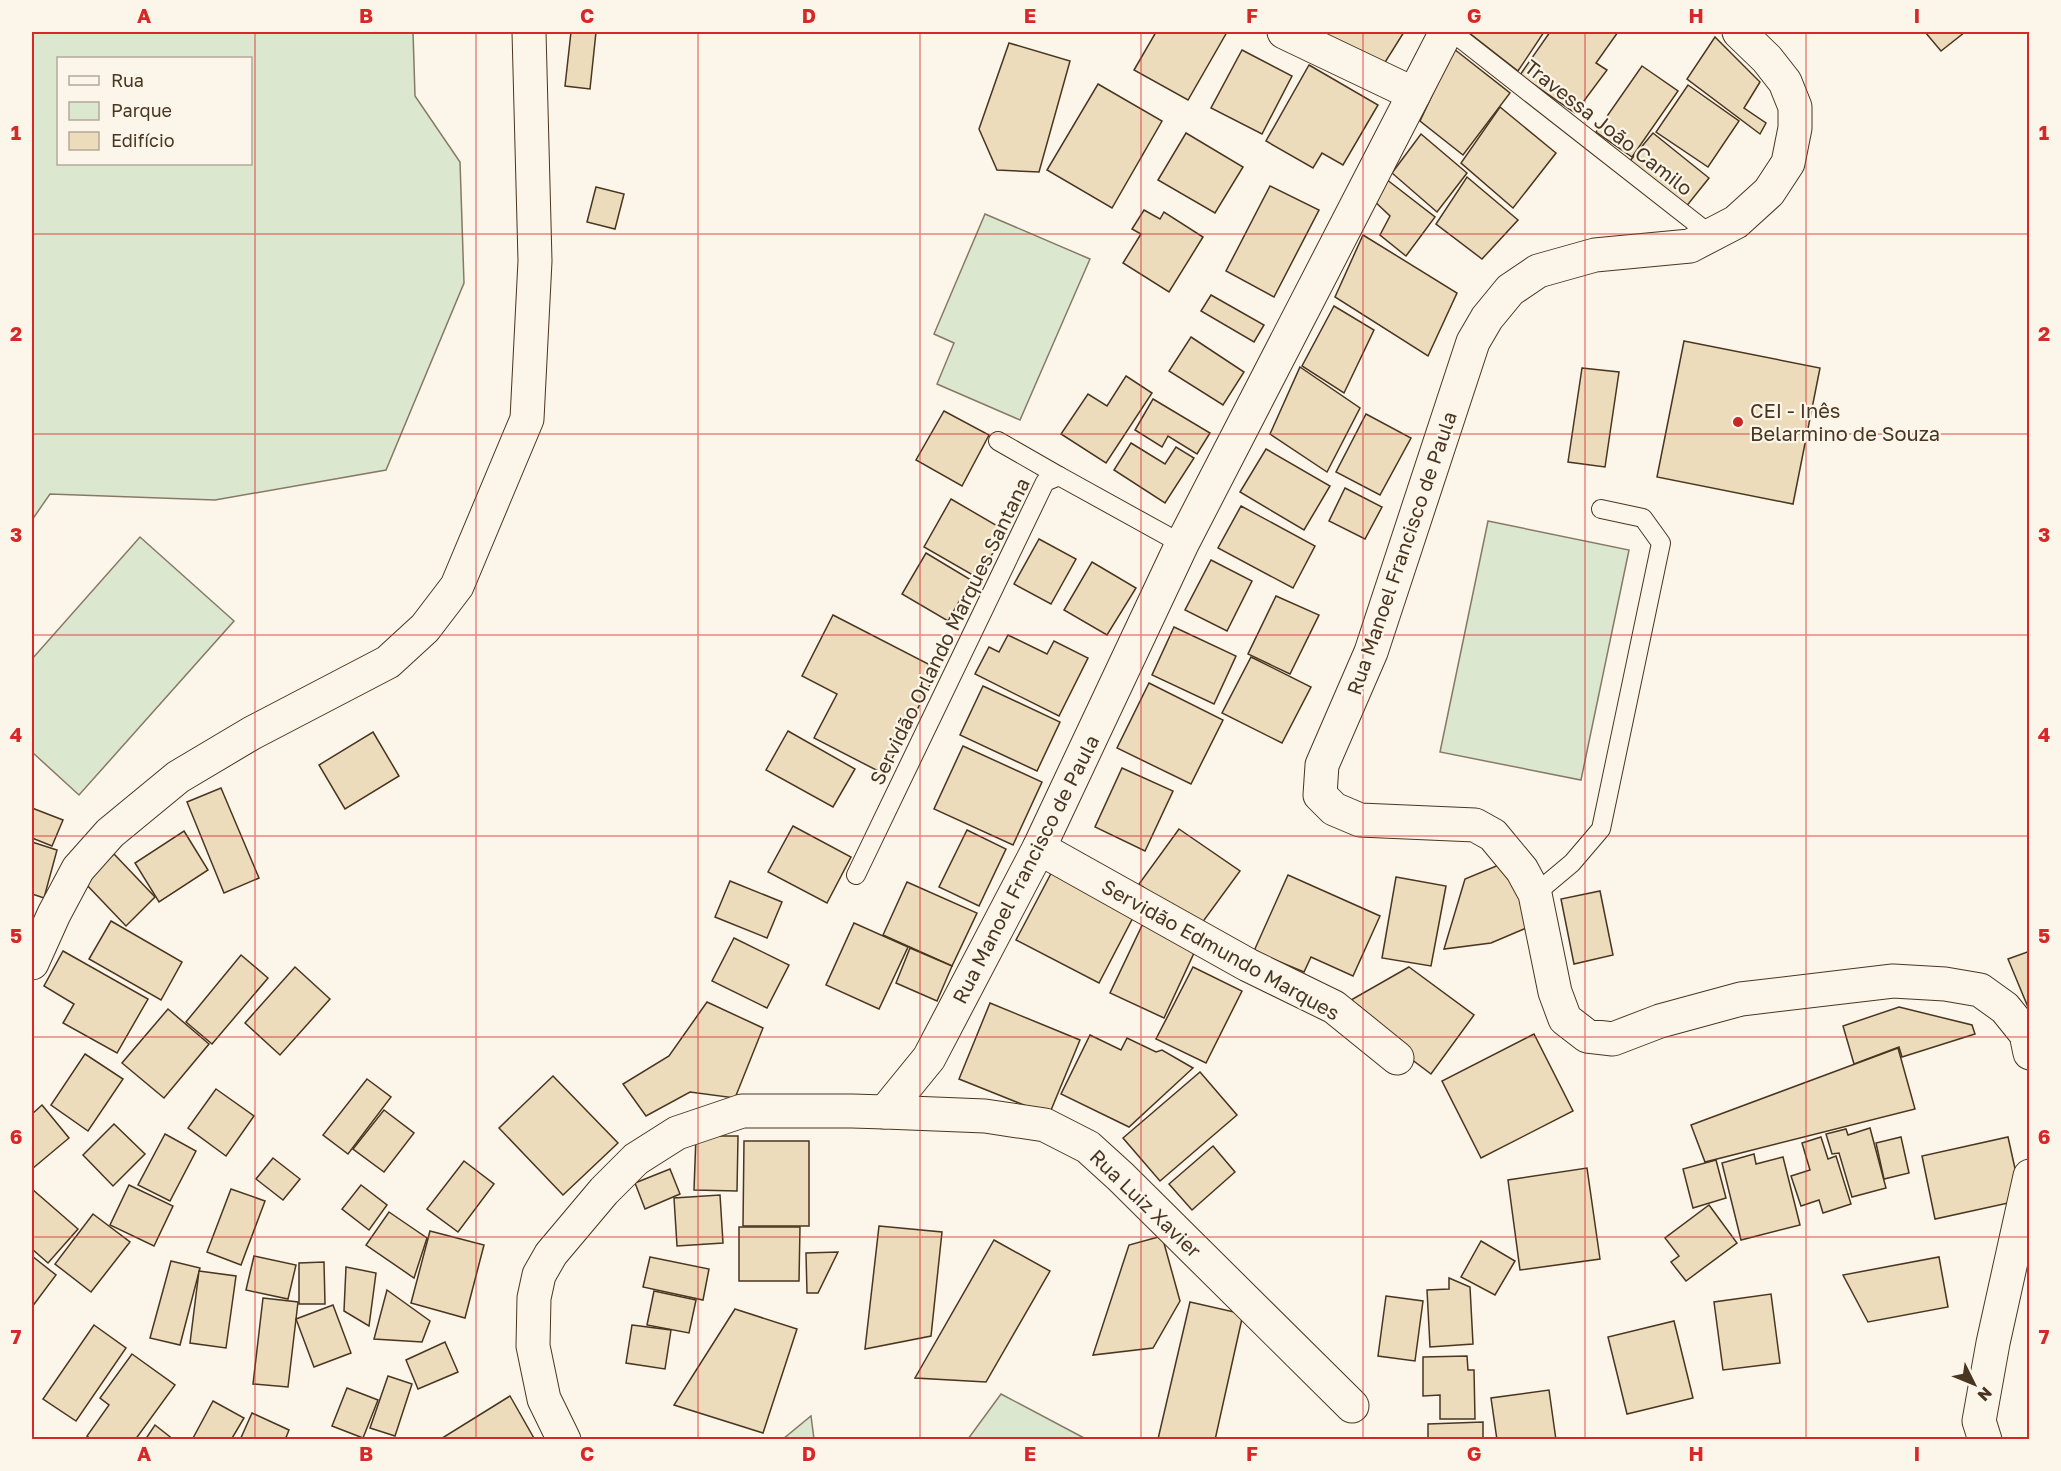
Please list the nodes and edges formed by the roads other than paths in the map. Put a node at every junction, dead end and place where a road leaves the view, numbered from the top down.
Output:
1 (529, 32) edge
2 (1284, 32) edge
3 (1446, 32) edge
4 (1452, 32) edge
5 (1739, 32) edge
6 (1414, 94) junction
7 (1711, 235) junction
8 (998, 441) dead end
9 (1059, 476) junction
10 (1601, 509) dead end
11 (1182, 544) junction
12 (1039, 848) junction
13 (856, 874) dead end
14 (1535, 894) junction
15 (32, 963) edge
16 (2030, 1053) edge
17 (1397, 1058) dead end
18 (885, 1112) junction
19 (2030, 1176) edge
20 (1352, 1406) dead end
21 (564, 1440) edge
22 (1984, 1440) edge

1 - 15 street
2 - 6 street
3 - 6 street, Rua Manoel Francisco de Paula
4 - 7 lane, Travessa João Camilo
5 - 7 street, Rua Manoel Francisco de Paula
6 - 11 street, Rua Manoel Francisco de Paula
7 - 14 street, Rua Manoel Francisco de Paula
8 - 9 lane
9 - 11 lane, Servidão Orlando Marques Santana
9 - 13 lane, Servidão Orlando Marques Santana
10 - 14 lane
11 - 12 street, Rua Manoel Francisco de Paula
12 - 17 street, Servidão Edmundo Marques
12 - 18 street, Rua Manoel Francisco de Paula
14 - 16 street, Rua Manoel Francisco de Paula
18 - 20 street, Rua Luiz Xavier
18 - 21 street
19 - 22 street

